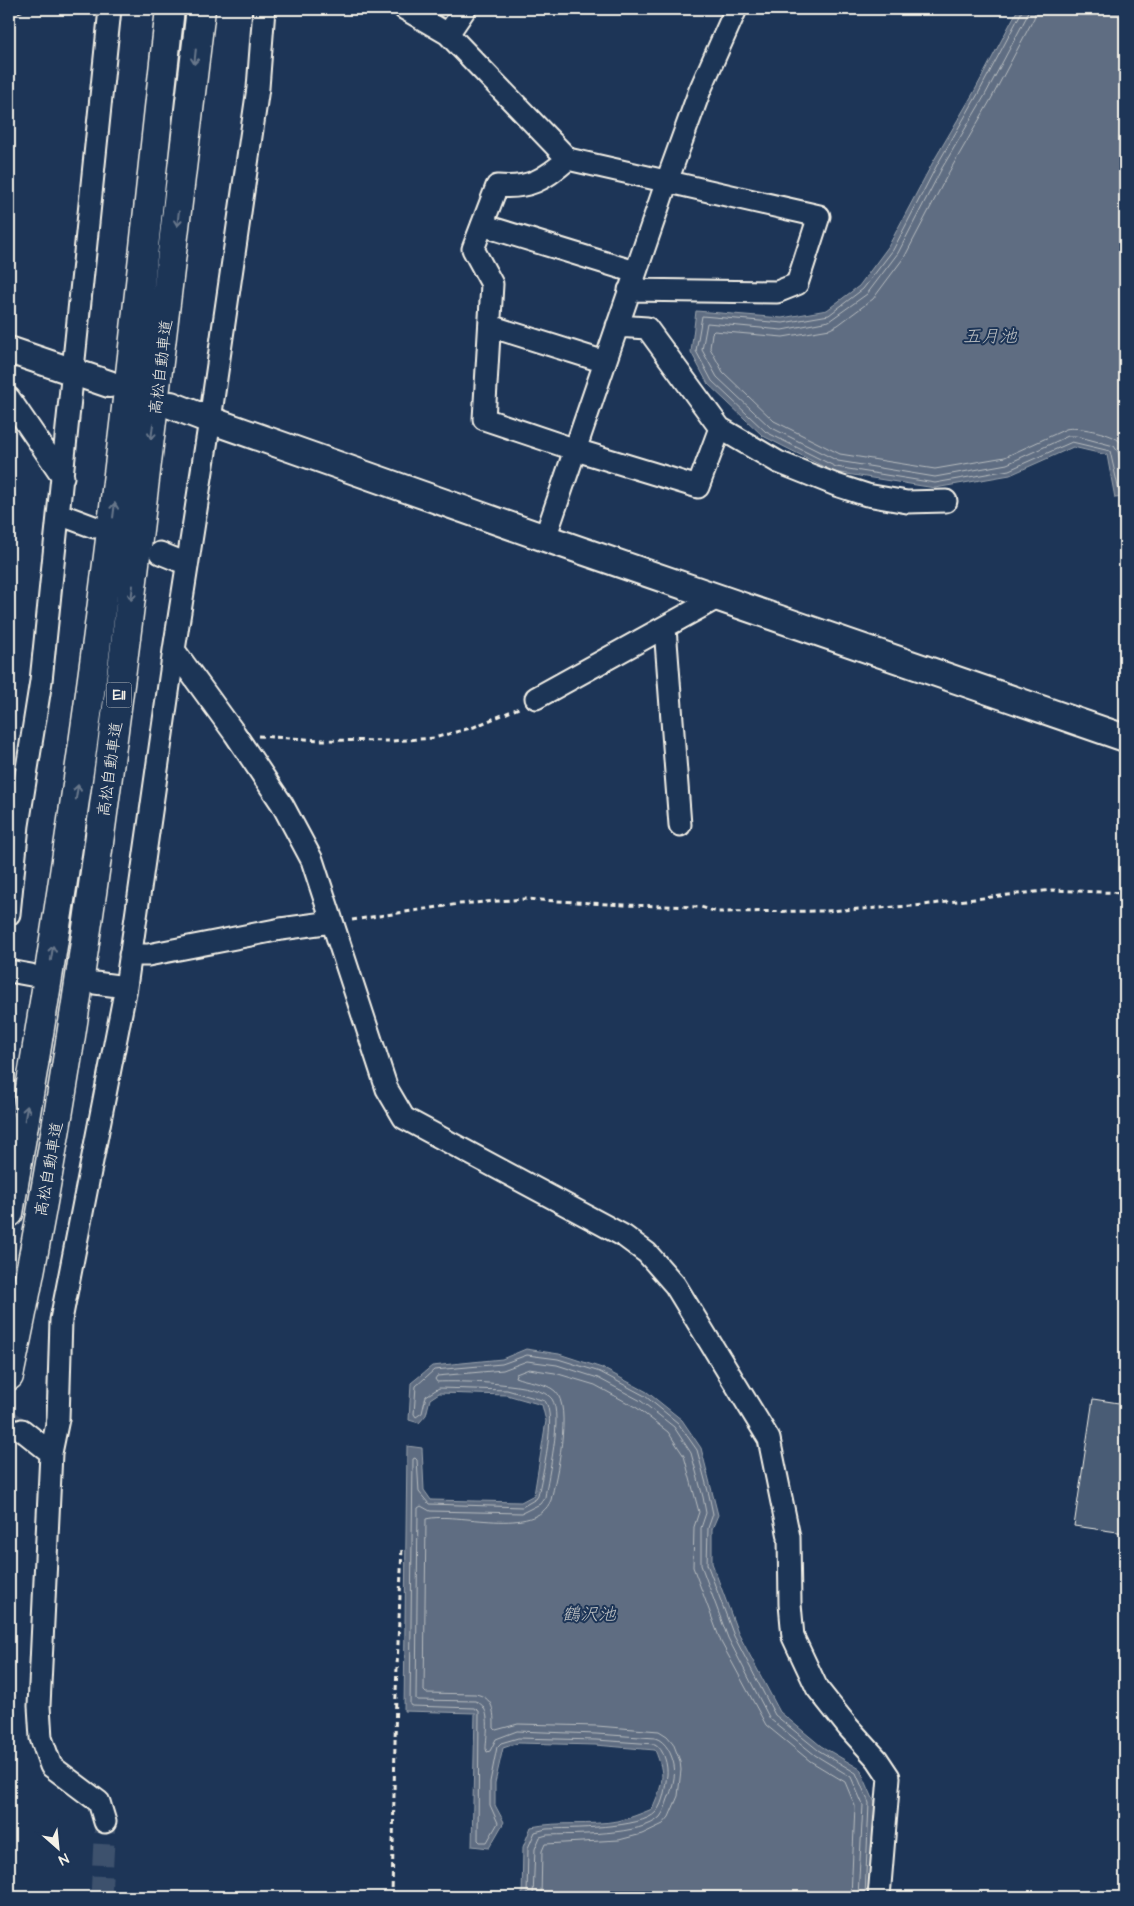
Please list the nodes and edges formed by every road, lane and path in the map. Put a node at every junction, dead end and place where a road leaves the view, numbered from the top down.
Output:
1 (27, 9) edge
2 (110, 9) edge
3 (170, 9) edge
4 (201, 9) edge
5 (264, 9) edge
6 (405, 9) edge
7 (465, 9) edge
8 (736, 9) edge
9 (9, 16) edge
10 (448, 34) junction
11 (568, 159) junction
12 (667, 181) junction
13 (482, 225) junction
14 (632, 281) junction
15 (490, 326) junction
16 (617, 326) junction
17 (9, 350) edge
18 (605, 362) junction
19 (73, 372) junction
20 (110, 384) dead end
21 (9, 398) edge
22 (171, 405) dead end
23 (210, 420) junction
24 (720, 428) junction
25 (576, 450) junction
26 (63, 477) junction
27 (946, 500) dead end
28 (59, 514) junction
29 (94, 527) dead end
30 (545, 538) junction
31 (160, 553) dead end
32 (187, 564) junction
33 (717, 598) junction
34 (665, 628) junction
35 (174, 650) junction
36 (536, 698) joint
37 (235, 734) junction
38 (1125, 738) edge
39 (680, 825) dead end
40 (1125, 893) edge
41 (9, 914) edge
42 (332, 922) junction
43 (130, 955) junction
44 (9, 972) edge
45 (31, 974) dead end
46 (95, 983) dead end
47 (126, 987) junction
48 (9, 1213) edge
49 (9, 1376) edge
50 (22, 1430) tunnel mouth
51 (51, 1453) junction
52 (402, 1547) dead end
53 (105, 1822) tunnel mouth
54 (392, 1897) edge
55 (879, 1897) edge

1 - 9 path
2 - 19 street
48 -> 3 highway, 高松自動車道 / E11
4 -> 49 highway, 高松自動車道 / E11
5 - 23 street
6 - 10 street
7 - 10 street
8 - 12 street
10 - 11 street
11 - 12 street
11 - 13 street
12 - 14 street
12 - 14 street
13 - 14 street
13 - 15 street
14 - 16 street
15 - 18 street
15 - 25 street
16 - 18 street
16 - 24 street
17 - 19 street
18 - 25 street
19 - 20 street
19 - 26 street
21 - 26 street
22 - 23 street
23 - 30 street
23 - 32 street
24 - 25 street
24 - 27 street
25 - 30 street
26 - 28 street
28 - 29 street
28 - 41 street
30 - 33 street
31 - 32 street
32 - 35 street
33 - 34 street
33 - 38 street
34 - 36 street
34 - 39 street
35 - 37 street
35 - 43 street
36 - 37 path
37 - 42 street
40 - 42 path
42 - 43 street
42 - 55 street
43 - 47 street
44 - 45 street
46 - 47 street
47 - 51 street
50 - 51 street
51 - 53 street
52 - 54 path

